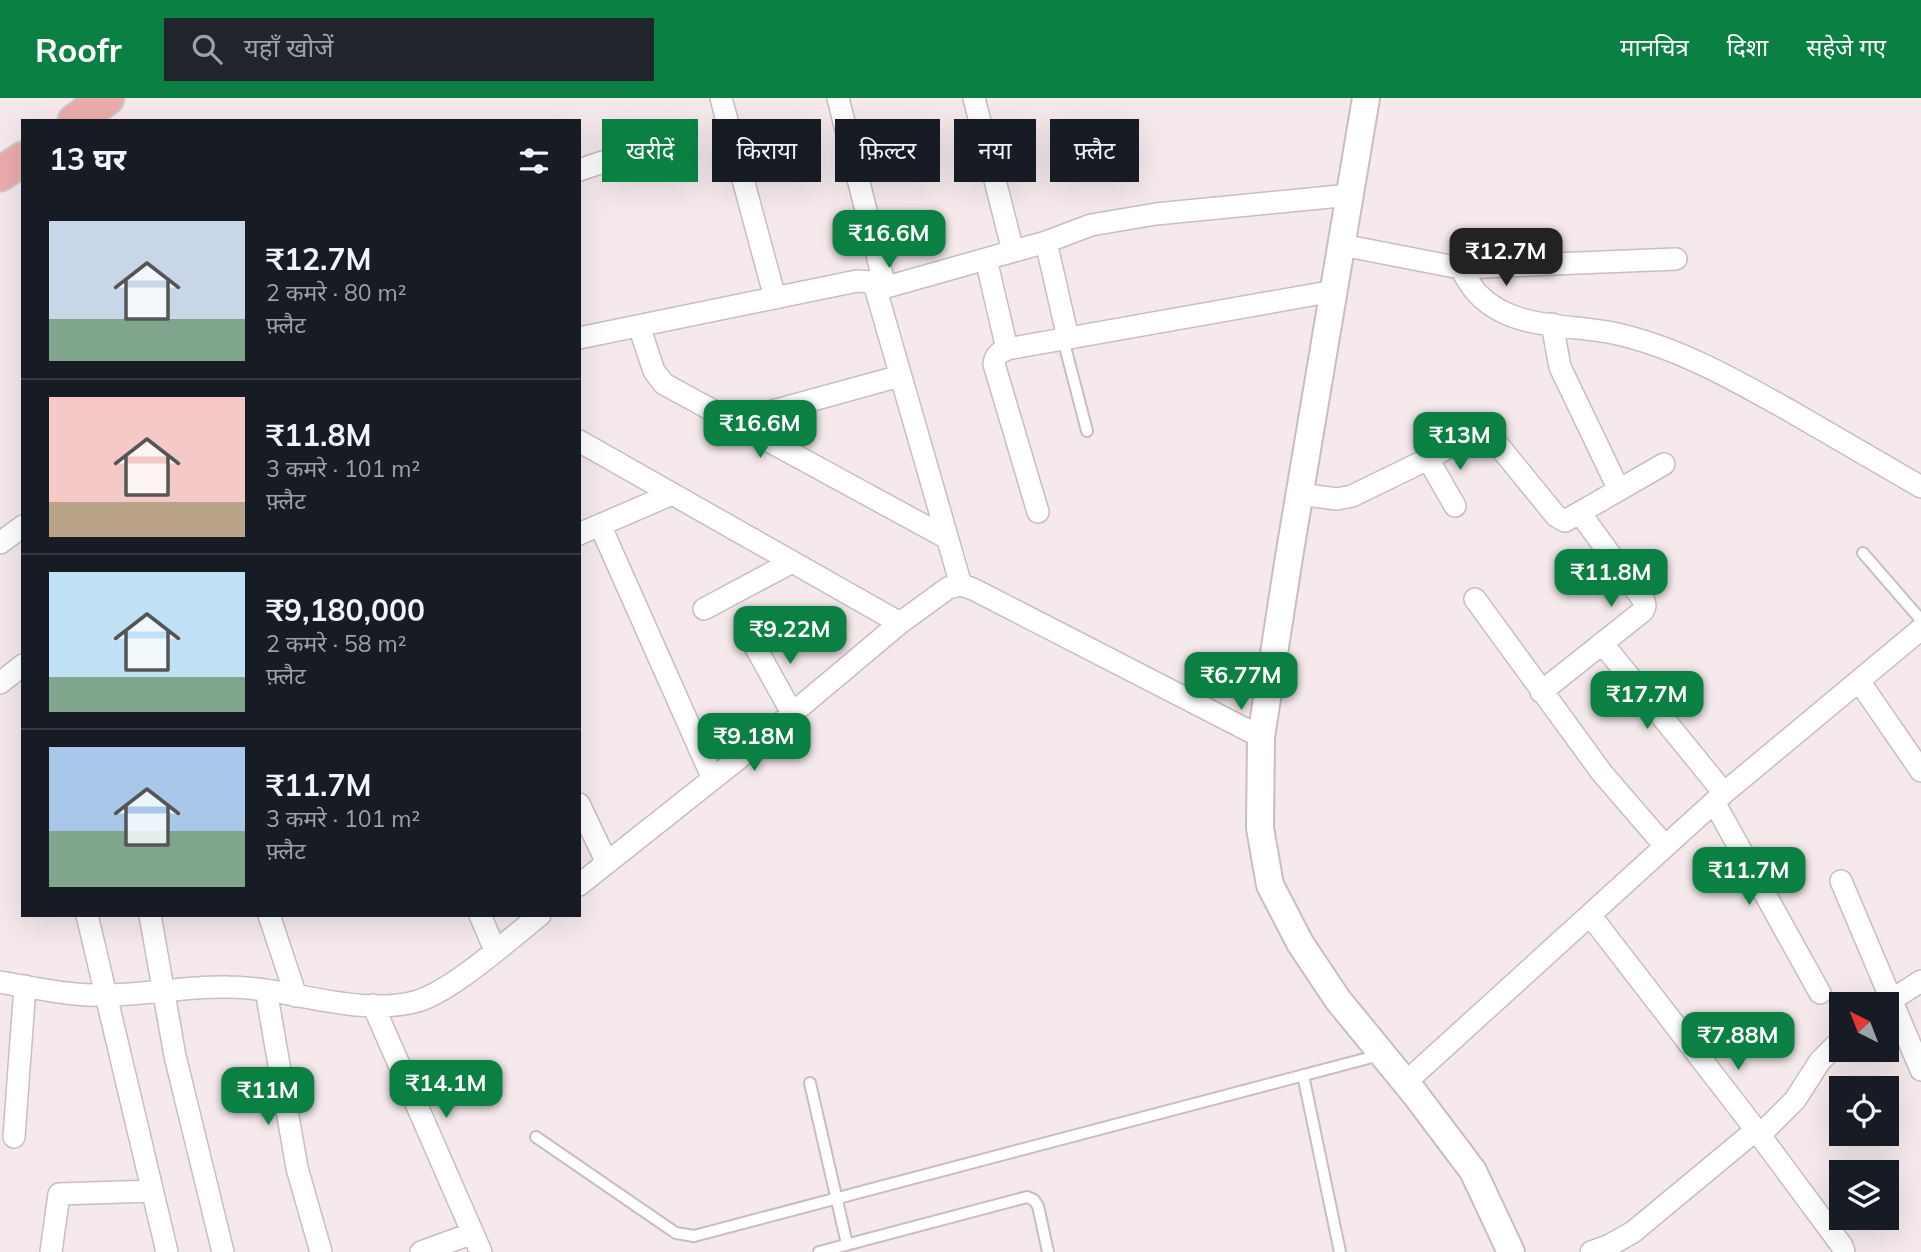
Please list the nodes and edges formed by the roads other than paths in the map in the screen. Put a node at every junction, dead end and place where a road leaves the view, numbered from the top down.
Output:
1 (107, 98) edge
2 (721, 98) edge
3 (838, 98) edge
4 (974, 98) edge
5 (1366, 98) edge
6 (78, 119) edge
7 (602, 162) edge
8 (581, 169) edge
9 (1350, 195) junction
10 (1046, 242) junction
11 (1342, 245) junction
12 (1013, 251) junction
13 (986, 259) junction
14 (1676, 259) dead end
15 (1460, 268) junction
16 (881, 288) junction
17 (1334, 290) junction
18 (775, 298) junction
19 (1552, 324) junction
20 (639, 326) junction
21 (581, 338) edge
22 (1065, 338) junction
23 (1007, 349) junction
24 (900, 376) junction
25 (733, 422) junction
26 (1087, 431) dead end
27 (581, 442) edge
28 (1428, 458) junction
29 (1664, 464) dead end
30 (1921, 487) edge
31 (1619, 489) junction
32 (672, 494) junction
33 (1299, 494) junction
34 (1455, 506) dead end
35 (1038, 512) dead end
36 (1580, 513) junction
37 (600, 525) junction
38 (21, 527) edge
39 (581, 533) edge
40 (947, 538) junction
41 (0, 543) edge
42 (1863, 553) dead end
43 (792, 562) junction
44 (961, 585) junction
45 (1475, 599) dead end
46 (704, 610) dead end
47 (1921, 620) edge
48 (900, 623) junction
49 (1921, 629) edge
50 (751, 639) dead end
51 (1602, 643) junction
52 (21, 667) edge
53 (1859, 681) junction
54 (0, 683) edge
55 (1541, 692) junction
56 (792, 713) junction
57 (1261, 737) junction
58 (1921, 771) edge
59 (713, 779) junction
60 (1719, 797) junction
61 (581, 808) edge
62 (1665, 846) junction
63 (607, 863) junction
64 (1841, 881) dead end
65 (581, 883) edge
66 (1590, 915) junction
67 (87, 917) edge
68 (150, 917) edge
69 (270, 917) edge
70 (481, 917) edge
71 (537, 917) edge
72 (495, 950) junction
73 (1921, 981) edge
74 (0, 982) edge
75 (25, 986) junction
76 (163, 990) junction
77 (266, 990) junction
78 (1884, 992) edge
79 (1820, 993) dead end
80 (106, 995) junction
81 (296, 996) junction
82 (1899, 996) edge
83 (373, 1005) junction
84 (1899, 1025) edge
85 (1829, 1051) edge
86 (1383, 1054) junction
87 (1921, 1070) edge
88 (1303, 1075) junction
89 (1406, 1082) junction
90 (810, 1083) dead end
91 (1758, 1132) junction
92 (14, 1137) dead end
93 (536, 1137) dead end
94 (152, 1191) junction
95 (837, 1198) junction
96 (477, 1242) edge
97 (847, 1244) junction
98 (51, 1252) edge
99 (167, 1252) edge
100 (223, 1252) edge
101 (321, 1252) edge
102 (421, 1252) edge
103 (820, 1252) edge
104 (1048, 1252) edge
105 (1340, 1252) edge
106 (1511, 1252) edge
107 (1591, 1252) edge
108 (1844, 1252) edge

1 - 6 main road
2 - 18 street
3 - 16 street
4 - 12 street
5 - 9 street
7 - 8 street
9 - 10 street
9 - 11 street
10 - 12 street
10 - 22 street
11 - 15 street
11 - 17 street
12 - 13 street
13 - 16 street
13 - 23 street
14 - 15 street
15 - 19 street
16 - 18 street
16 - 24 street
17 - 22 street
17 - 33 street
18 - 20 street
19 - 30 street
19 - 31 street
20 - 21 street
20 - 25 street
22 - 23 street
22 - 26 lane
23 - 35 street
24 - 25 street
24 - 40 street
25 - 40 street
27 - 32 street
28 - 33 street
28 - 34 street
28 - 36 street
29 - 31 street
31 - 36 street
32 - 37 street
32 - 43 street
33 - 57 street
36 - 51 street
37 - 39 street
37 - 59 street
38 - 41 street
40 - 44 street
42 - 47 lane
43 - 46 street
43 - 48 street
44 - 48 street
44 - 57 street
45 - 55 street
48 - 56 street
49 - 53 street
50 - 56 street
51 - 55 street
51 - 60 street
52 - 54 street
53 - 58 street
53 - 60 street
55 - 62 street
56 - 59 street
57 - 86 street
59 - 63 street
60 - 62 street
60 - 79 street
61 - 63 street
62 - 66 street
63 - 65 street
64 - 78 street
66 - 89 street
66 - 91 street
67 - 80 street
68 - 76 street
69 - 81 street
70 - 72 street
71 - 72 street
72 - 83 street
73 - 82 street
74 - 75 street
75 - 80 street
75 - 92 street
76 - 77 street
76 - 80 street
76 - 100 street
77 - 81 street
77 - 101 street
80 - 94 street
81 - 83 street
83 - 96 street
84 - 87 street
85 - 91 street
86 - 88 lane
86 - 89 street
88 - 95 lane
88 - 105 lane
89 - 106 street
90 - 95 lane
91 - 107 street
91 - 108 street
93 - 95 lane
94 - 98 street
94 - 99 street
95 - 97 lane
96 - 102 street
97 - 103 lane
97 - 104 lane

